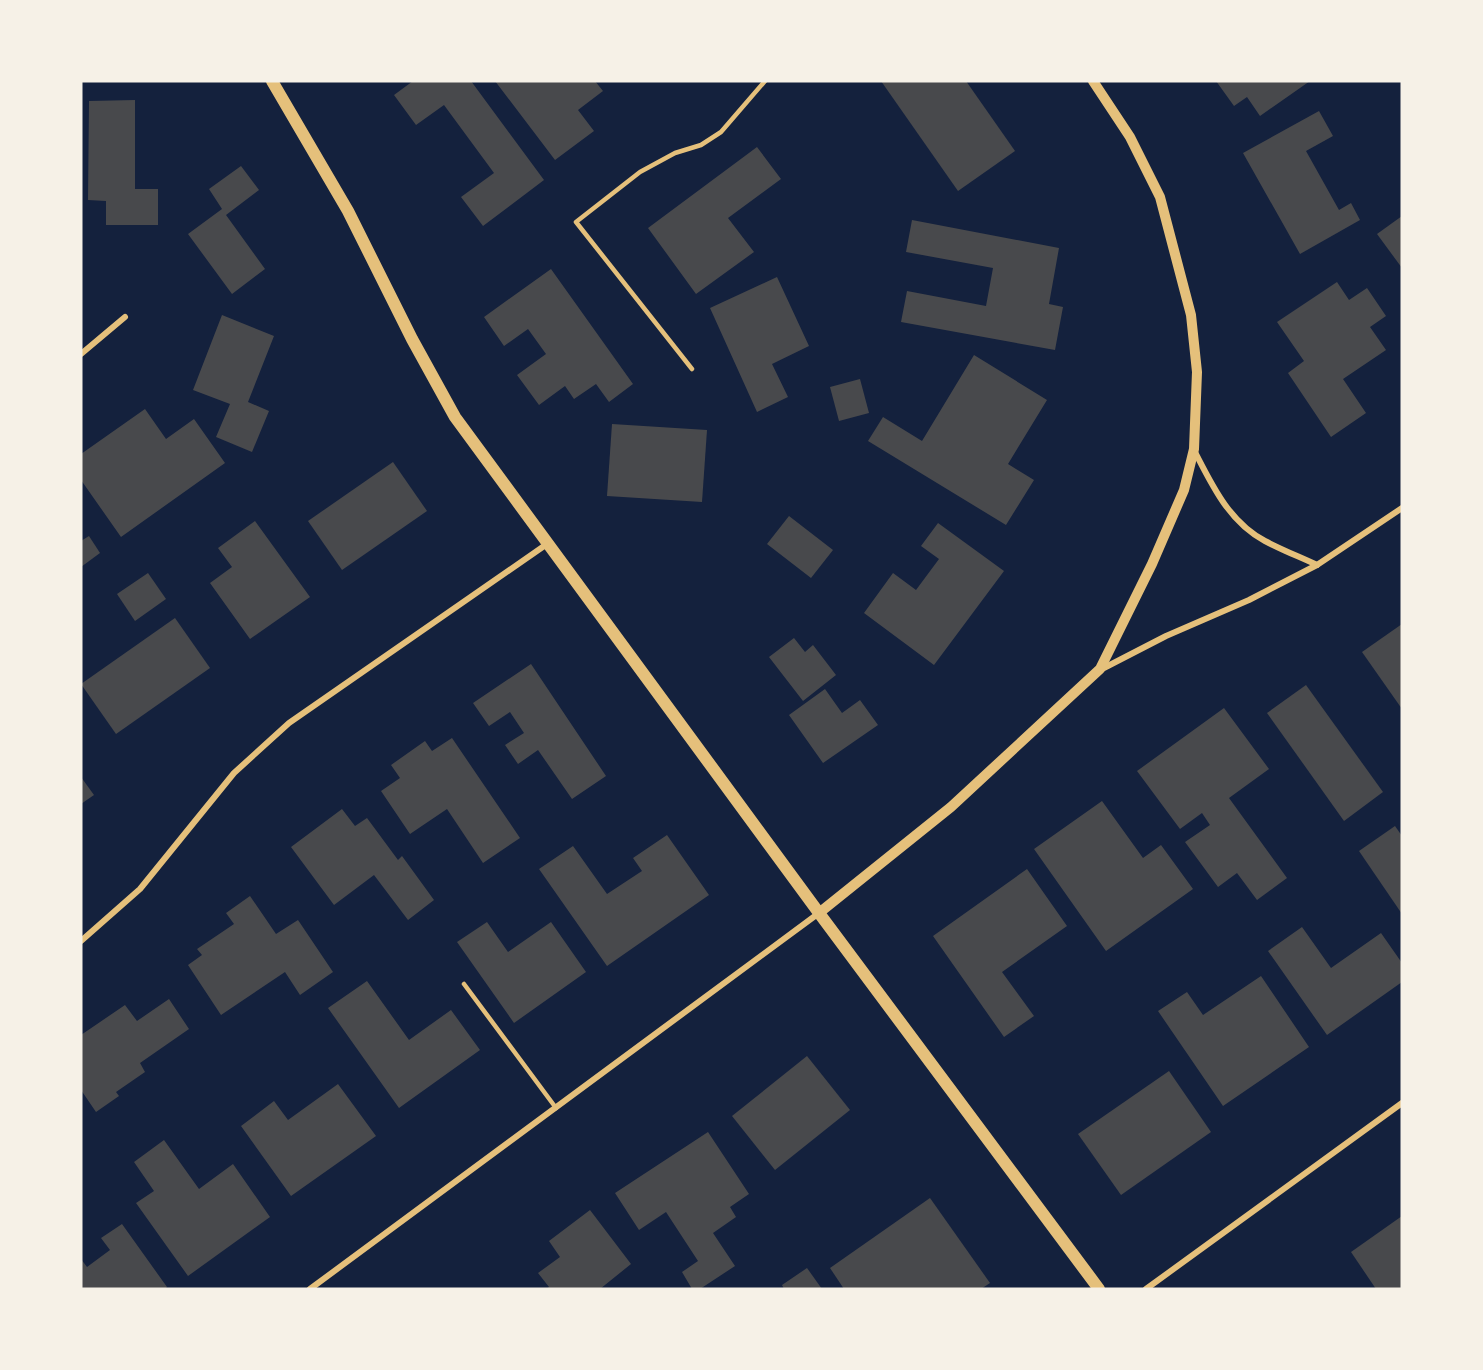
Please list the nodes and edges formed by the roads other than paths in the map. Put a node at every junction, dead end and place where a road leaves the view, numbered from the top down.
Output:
1 (272, 81) edge
2 (765, 81) edge
3 (1093, 81) edge
4 (125, 317) dead end
5 (81, 354) edge
6 (692, 369) dead end
7 (1194, 449) junction
8 (1402, 508) edge
9 (546, 544) junction
10 (1317, 565) junction
11 (1100, 669) junction
12 (819, 914) junction
13 (81, 941) edge
14 (464, 984) dead end
15 (1402, 1103) edge
16 (555, 1108) junction
17 (310, 1289) edge
18 (1099, 1289) edge
19 (1146, 1289) edge

1 - 9 main road
2 - 6 lane
3 - 7 street
4 - 5 street
7 - 10 street
7 - 11 street
8 - 10 street
9 - 12 main road
9 - 13 street
10 - 11 street
11 - 12 street
12 - 16 street
12 - 18 main road
14 - 16 lane
15 - 19 street
16 - 17 street

